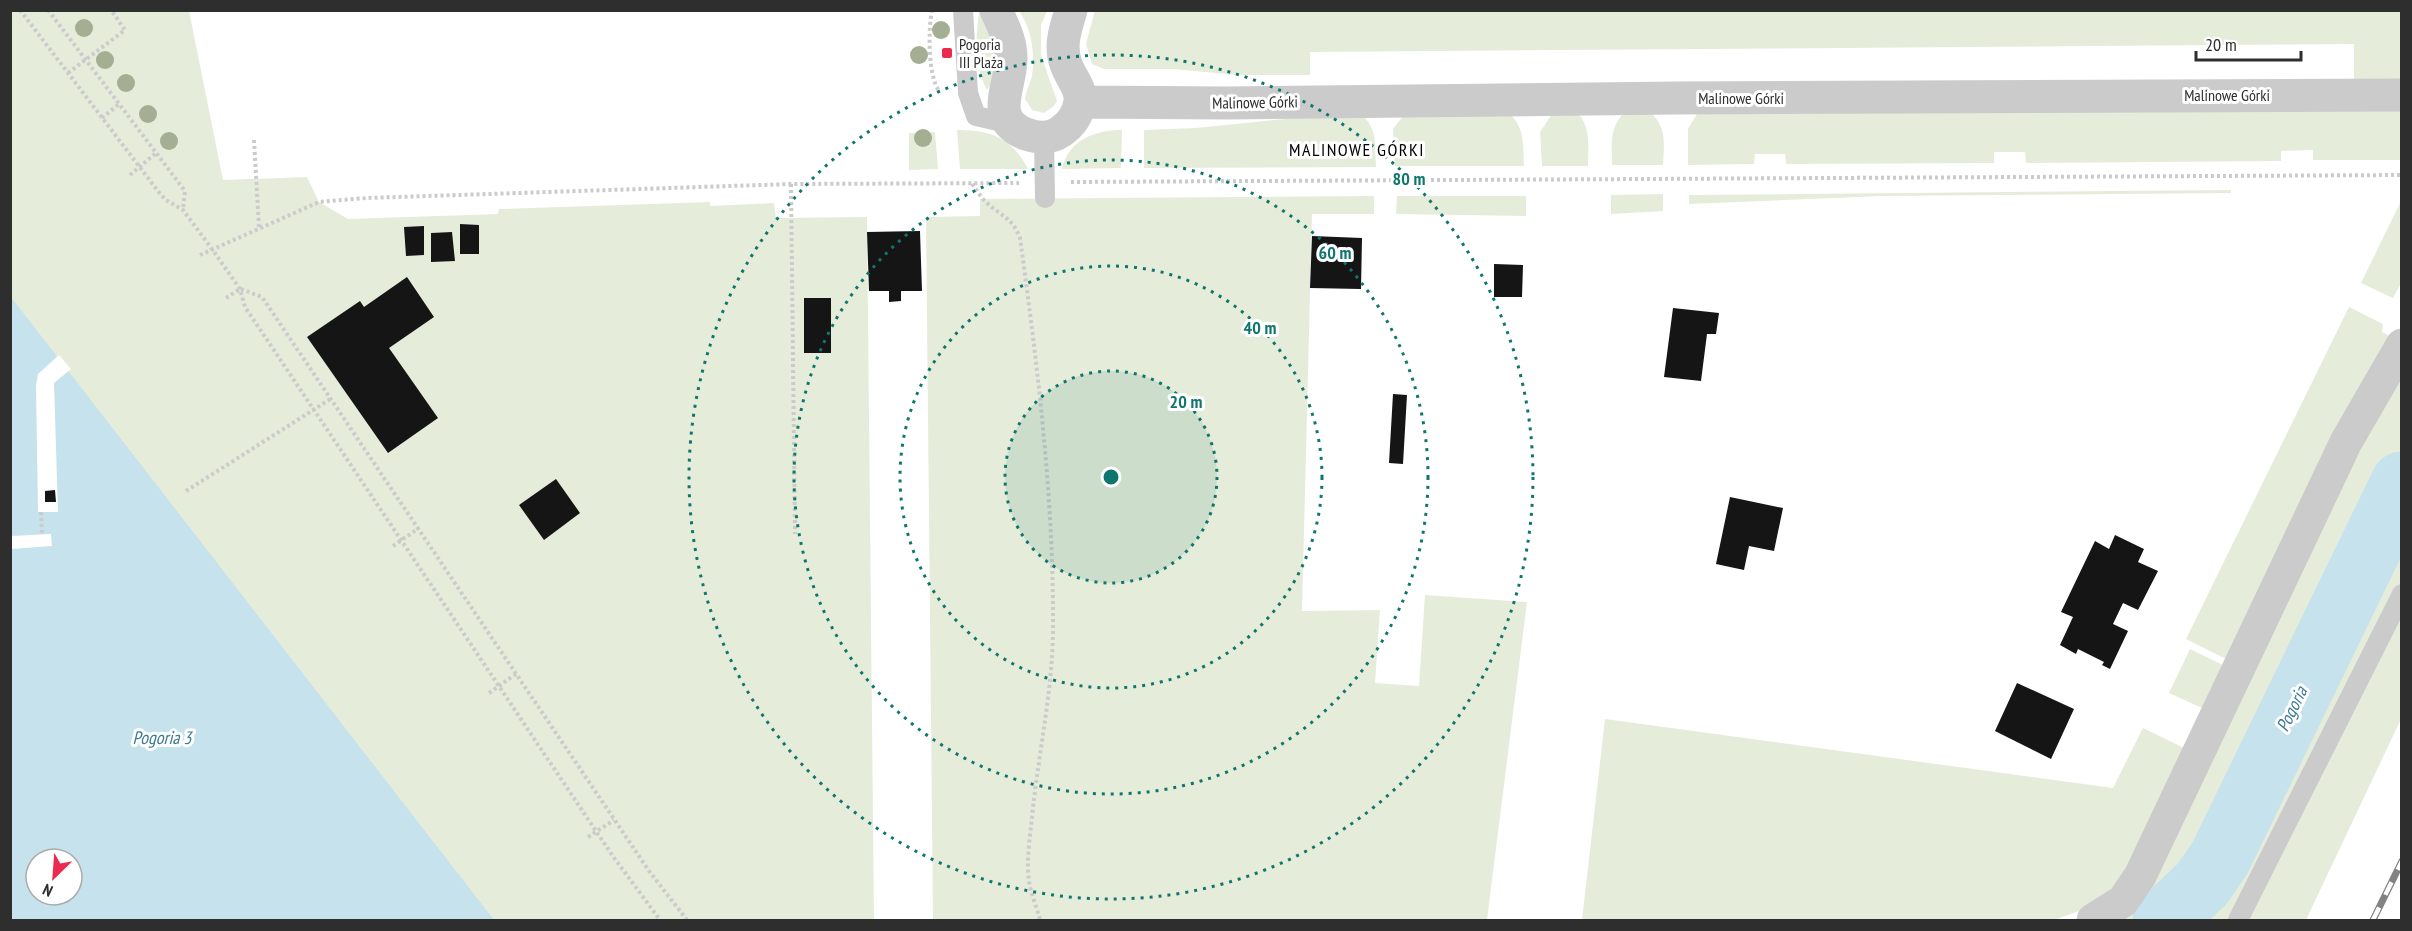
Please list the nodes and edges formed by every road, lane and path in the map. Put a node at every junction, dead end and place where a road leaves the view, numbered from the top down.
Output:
1 (20, 10) edge
2 (48, 10) edge
3 (111, 10) edge
4 (932, 10) edge
5 (963, 10) edge
6 (996, 10) edge
7 (1071, 10) edge
8 (86, 60) junction
9 (68, 73) junction
10 (2402, 94) edge
11 (945, 100) dead end
12 (1080, 102) junction
13 (119, 104) junction
14 (102, 118) junction
15 (1011, 124) junction
16 (1044, 138) junction
17 (254, 140) dead end
18 (156, 153) junction
19 (140, 167) junction
20 (130, 175) dead end
21 (2402, 175) edge
22 (972, 183) junction
23 (791, 184) junction
24 (1045, 190) junction
25 (183, 210) junction
26 (259, 227) junction
27 (212, 249) junction
28 (200, 255) dead end
29 (240, 288) junction
30 (226, 298) dead end
31 (2402, 345) edge
32 (332, 398) junction
33 (313, 410) junction
34 (186, 491) dead end
35 (42, 512) dead end
36 (419, 528) junction
37 (42, 534) dead end
38 (795, 534) dead end
39 (401, 540) junction
40 (393, 546) dead end
41 (2402, 594) edge
42 (516, 674) junction
43 (498, 686) junction
44 (489, 693) dead end
45 (614, 820) junction
46 (597, 832) junction
47 (588, 837) dead end
48 (660, 921) edge
49 (687, 921) edge
50 (1040, 921) edge
51 (2093, 921) edge
52 (2238, 921) edge

1 - 9 path
2 - 8 path
3 - 8 path
4 - 11 path
5 - 15 lane
6 - 15 street
7 - 12 street
8 - 9 path
8 - 13 path
9 - 14 path
10 - 12 street, Malinowe Górki
12 - 16 street
13 - 14 path
13 - 18 path
14 - 19 path
15 - 16 street
16 - 24 lane
17 - 26 path
18 - 19 path
18 - 25 path
19 - 20 path
19 - 25 path
21 - 24 path
22 - 23 path
22 - 24 path
22 - 50 path
23 - 26 path
23 - 38 path
25 - 27 path
26 - 27 path
27 - 28 path
27 - 29 path
29 - 30 path
29 - 32 path
29 - 33 path
31 - 51 street
32 - 33 path
32 - 36 path
33 - 34 path
33 - 39 path
35 - 37 path
36 - 39 path
36 - 42 path
39 - 40 path
39 - 43 path
41 - 52 lane
42 - 43 path
42 - 45 path
43 - 44 path
43 - 46 path
45 - 46 path
45 - 49 path
46 - 47 path
46 - 48 path

